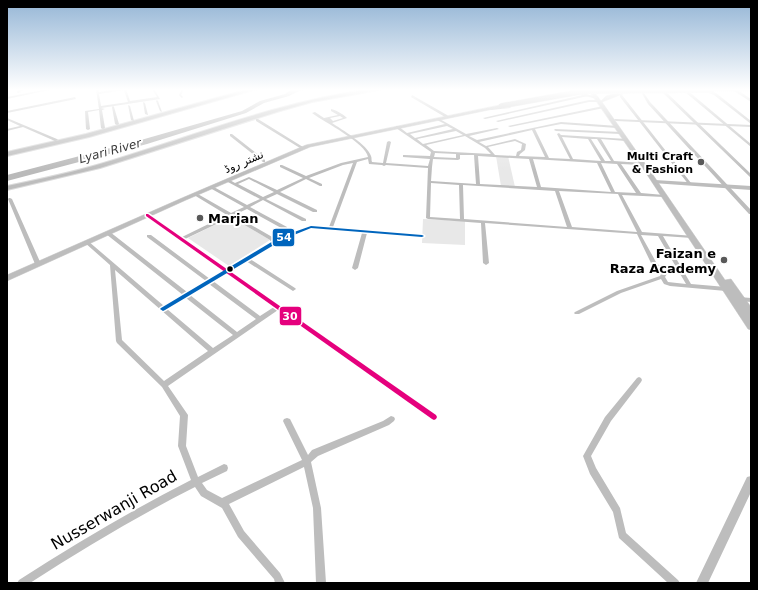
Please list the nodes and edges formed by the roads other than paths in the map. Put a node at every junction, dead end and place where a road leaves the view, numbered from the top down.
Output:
1 (87, 117) edge
2 (101, 117) edge
3 (115, 117) edge
4 (132, 117) edge
5 (157, 117) edge
6 (256, 117) edge
7 (321, 117) edge
8 (335, 117) edge
9 (443, 117) edge
10 (451, 117) edge
11 (490, 117) edge
12 (515, 117) edge
13 (518, 117) edge
14 (553, 117) edge
15 (611, 117) edge
16 (637, 117) edge
17 (663, 117) edge
18 (689, 117) edge
19 (716, 117) edge
20 (743, 117) edge
21 (484, 118) dead end
22 (7, 119) edge
23 (326, 119) junction
24 (438, 119) junction
25 (133, 120) dead end
26 (257, 120) dead end
27 (13, 121) junction
28 (498, 121) dead end
29 (641, 121) junction
30 (527, 122) junction
31 (668, 122) junction
32 (7, 123) edge
33 (751, 123) edge
34 (117, 124) dead end
35 (697, 124) junction
36 (447, 125) junction
37 (554, 125) junction
38 (726, 125) junction
39 (23, 126) junction
40 (510, 126) dead end
41 (618, 126) junction
42 (751, 126) edge
43 (103, 128) dead end
44 (397, 128) junction
45 (497, 128) dead end
46 (88, 129) dead end
47 (540, 129) junction
48 (7, 130) edge
49 (455, 130) junction
50 (534, 130) junction
51 (556, 130) junction
52 (406, 134) junction
53 (231, 135) dead end
54 (350, 136) junction
55 (466, 136) junction
56 (560, 136) junction
57 (589, 138) junction
58 (598, 138) junction
59 (414, 139) junction
60 (56, 140) dead end
61 (626, 140) junction
62 (477, 141) junction
63 (389, 142) dead end
64 (422, 145) junction
65 (751, 146) edge
66 (301, 147) junction
67 (486, 147) junction
68 (433, 152) junction
69 (7, 154) edge
70 (458, 154) junction
71 (476, 154) junction
72 (404, 156) dead end
73 (494, 156) junction
74 (517, 157) junction
75 (369, 158) junction
76 (432, 158) junction
77 (531, 158) junction
78 (547, 158) junction
79 (572, 160) junction
80 (264, 161) junction
81 (598, 161) junction
82 (355, 162) junction
83 (603, 162) junction
84 (612, 162) junction
85 (618, 162) junction
86 (642, 164) junction
87 (384, 165) junction
88 (281, 166) dead end
89 (430, 167) junction
90 (751, 176) edge
91 (307, 177) junction
92 (227, 180) junction
93 (430, 182) junction
94 (658, 183) junction
95 (235, 184) junction
96 (461, 184) junction
97 (690, 184) junction
98 (321, 185) dead end
99 (478, 185) junction
100 (211, 187) junction
101 (7, 188) edge
102 (539, 188) junction
103 (729, 188) junction
104 (556, 189) junction
105 (751, 189) edge
106 (278, 191) junction
107 (617, 193) junction
108 (195, 194) junction
109 (639, 194) junction
110 (664, 196) junction
111 (264, 198) junction
112 (10, 199) dead end
113 (248, 206) junction
114 (315, 211) dead end
115 (751, 213) edge
116 (147, 215) junction
117 (230, 215) junction
118 (304, 220) dead end
119 (462, 220) junction
120 (483, 222) junction
121 (286, 228) dead end
122 (331, 228) junction
123 (570, 228) junction
124 (365, 231) junction
125 (108, 233) junction
126 (640, 233) junction
127 (660, 235) junction
128 (150, 236) dead end
129 (422, 236) dead end
130 (692, 237) junction
131 (182, 239) junction
132 (86, 242) junction
133 (273, 243) junction
134 (246, 259) junction
135 (37, 262) junction
136 (486, 263) dead end
137 (112, 264) junction
138 (354, 268) dead end
139 (227, 271) junction
140 (7, 273) edge
141 (662, 277) junction
142 (7, 278) edge
143 (210, 281) junction
144 (690, 285) junction
145 (293, 289) dead end
146 (726, 289) junction
147 (187, 295) junction
148 (741, 299) junction
149 (751, 300) edge
150 (278, 307) junction
151 (163, 309) junction
152 (577, 313) dead end
153 (751, 314) edge
154 (260, 319) junction
155 (751, 326) edge
156 (237, 335) junction
157 (212, 352) junction
158 (639, 380) dead end
159 (164, 385) junction
160 (434, 417) dead end
161 (391, 419) dead end
162 (287, 421) dead end
163 (307, 461) junction
164 (224, 468) dead end
165 (751, 481) edge
166 (196, 482) junction
167 (221, 503) junction
168 (22, 583) edge
169 (280, 583) edge
170 (321, 583) edge
171 (675, 583) edge
172 (702, 583) edge

1 - 46 street
2 - 43 street
3 - 34 street
4 - 25 street
5 - 69 highway
6 - 101 highway
7 - 23 street
8 - 23 street
9 - 54 main road, نشتر روڈ
10 - 24 main road, نشتر روڈ
11 - 21 street
12 - 28 street
13 - 30 street
14 - 30 street
15 - 41 main road
16 - 29 street
17 - 31 street
18 - 35 street
19 - 38 street
20 - 33 street
22 - 27 street
23 - 54 street
24 - 36 street
24 - 44 main road, نشتر روڈ
26 - 66 street
27 - 32 street
27 - 39 street
29 - 31 street
29 - 41 street
29 - 97 street
30 - 40 street
30 - 47 street
31 - 35 street
31 - 103 street
35 - 38 street
35 - 90 street
36 - 49 street
36 - 52 street
37 - 41 street
37 - 47 street
37 - 51 street
38 - 42 street
38 - 65 street
39 - 48 street
39 - 60 street
41 - 51 street
41 - 61 main road
41 - 94 main road
44 - 52 street
44 - 54 main road, نشتر روڈ
45 - 55 street
47 - 50 street
49 - 55 street
49 - 59 street
50 - 62 street
50 - 78 street
51 - 56 street
52 - 59 street
53 - 80 street
54 - 66 main road, نشتر روڈ
54 - 75 street
54 - 92 main road, نشتر روڈ
55 - 62 street
55 - 64 street
56 - 57 street
56 - 79 street
57 - 58 street
57 - 83 street
58 - 61 street
58 - 84 street
59 - 64 street
61 - 86 main road
62 - 67 street
63 - 87 street
64 - 68 street
66 - 80 main road, نشتر روڈ
67 - 73 street
67 - 74 street
68 - 70 street
68 - 76 street
70 - 71 street
70 - 76 street
71 - 73 street
71 - 99 street
72 - 76 street
73 - 74 street
74 - 77 street
75 - 82 street
75 - 87 street
76 - 89 street
77 - 78 street
77 - 102 street
78 - 79 street
79 - 81 street
80 - 135 main road, نشتر روڈ
81 - 83 street
81 - 107 street
82 - 91 street
82 - 122 street
83 - 84 street
84 - 85 street
85 - 86 street
85 - 109 street
86 - 94 main road
87 - 89 street
88 - 91 street
89 - 93 street
91 - 98 street
91 - 106 street
92 - 95 street
92 - 100 main road, نشتر روڈ
93 - 96 street
93 - 119 street
94 - 97 street
94 - 103 street
94 - 110 main road
94 - 148 main road
95 - 106 street
95 - 111 street
96 - 99 street
96 - 119 street
97 - 103 street
99 - 102 street
100 - 108 main road, نشتر روڈ
100 - 113 street
102 - 104 street
103 - 105 street
103 - 115 street
104 - 107 street
104 - 123 street
106 - 111 street
106 - 114 street
107 - 109 street
107 - 126 street
108 - 116 main road, نشتر روڈ
108 - 117 street
109 - 110 street
110 - 130 main road
111 - 113 street
111 - 118 street
112 - 135 street
113 - 117 street
113 - 121 street
116 - 125 main road, نشتر روڈ
116 - 131 street
117 - 131 street
117 - 133 street
119 - 120 street
120 - 123 street
120 - 136 street
122 - 124 street
122 - 133 street
123 - 126 street
124 - 129 street
124 - 138 street
125 - 132 main road, نشتر روڈ
125 - 147 street
126 - 127 street
126 - 141 street
127 - 130 street
127 - 144 street
128 - 143 street
130 - 146 main road
131 - 139 street
132 - 135 main road, نشتر روڈ
132 - 137 street
133 - 134 street
134 - 139 street
134 - 145 street
135 - 140 main road, نشتر روڈ
135 - 142 main road, نشتر روڈ
137 - 151 street
137 - 159 street
139 - 143 street
139 - 150 street
141 - 144 street
141 - 152 street
143 - 147 street
143 - 154 street
144 - 146 street
146 - 155 main road
147 - 151 street
147 - 156 street
148 - 149 street
148 - 153 main road
150 - 154 street
150 - 160 street
151 - 157 street
154 - 156 street
156 - 157 street
157 - 159 street
158 - 171 street
159 - 166 street
161 - 163 street
162 - 163 street
163 - 167 street
163 - 170 street
164 - 166 street, Nusserwanji Road
165 - 172 street
166 - 167 street
166 - 168 street, Nusserwanji Road
167 - 169 street

